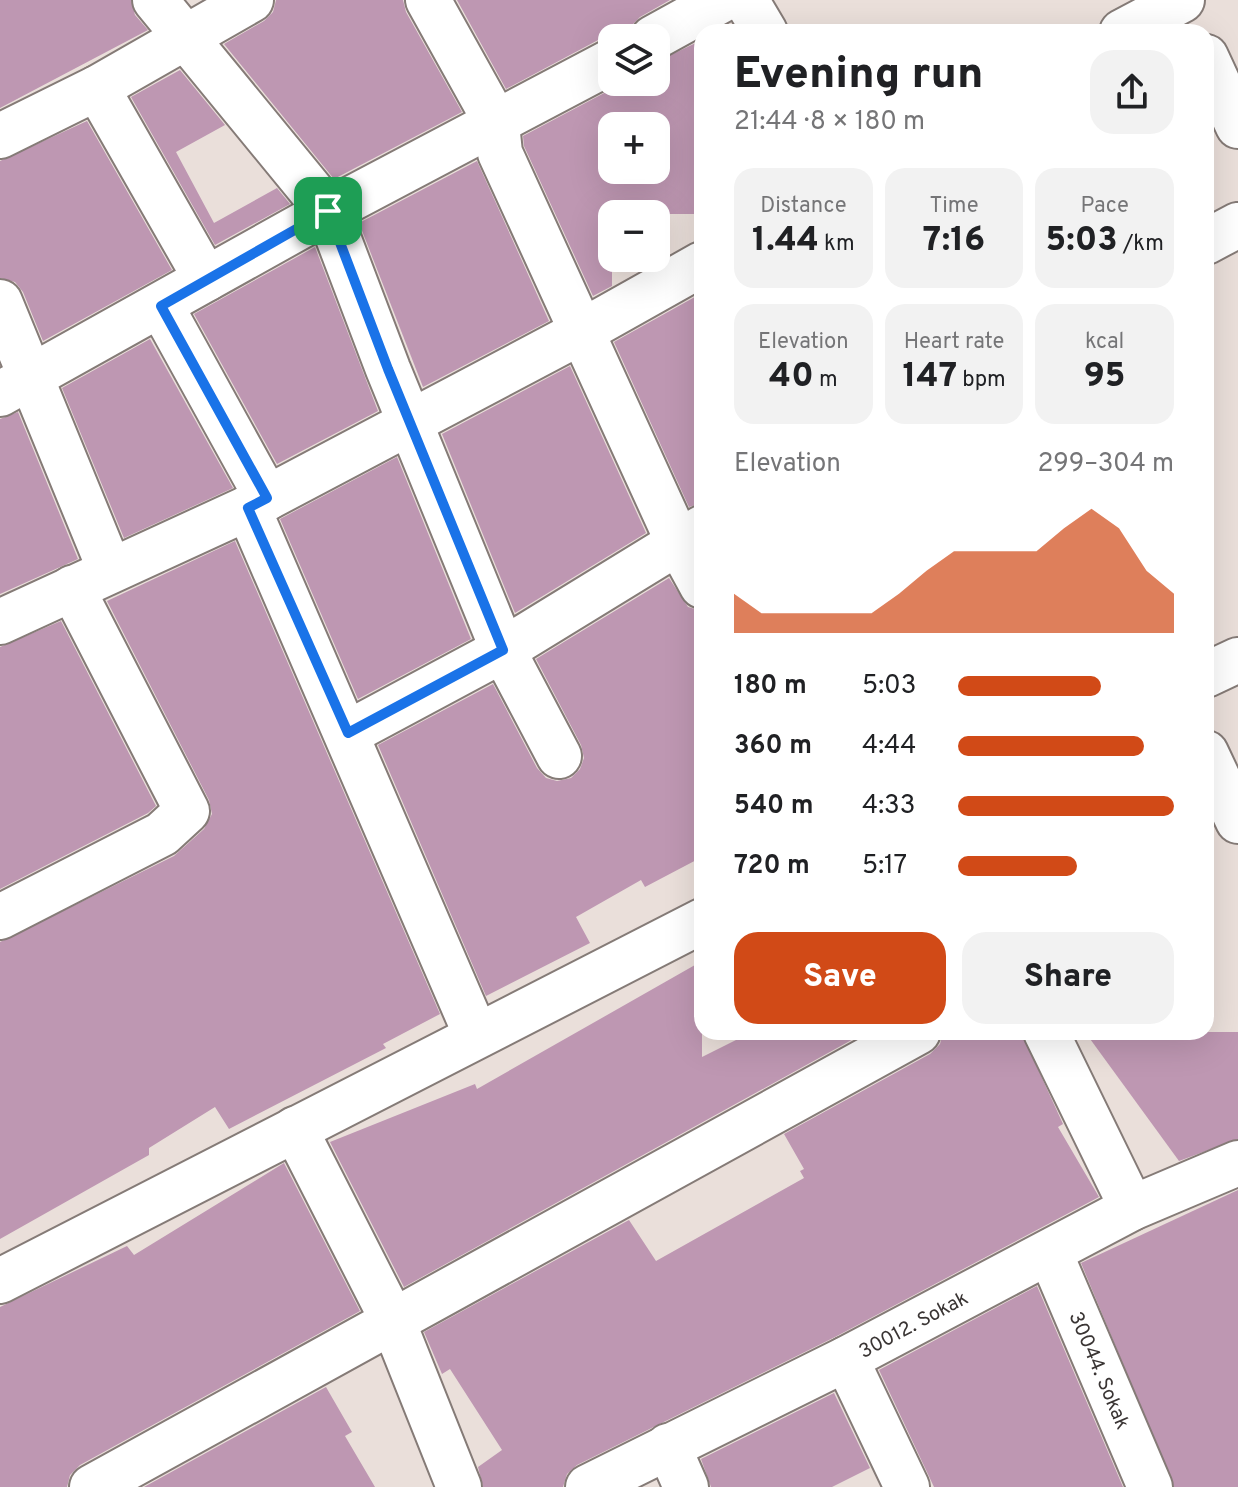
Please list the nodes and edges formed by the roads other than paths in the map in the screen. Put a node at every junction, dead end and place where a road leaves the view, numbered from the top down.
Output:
1 (155, 0) edge
2 (251, 0) edge
3 (428, 0) edge
4 (722, 0) edge
5 (746, 0) edge
6 (1181, 0) edge
7 (760, 24) edge
8 (1137, 24) edge
9 (1192, 24) edge
10 (670, 29) edge
11 (188, 37) junction
12 (598, 69) edge
13 (1214, 74) edge
14 (97, 88) junction
15 (497, 124) junction
16 (1238, 126) edge
17 (0, 136) edge
18 (328, 211) junction
19 (1238, 225) edge
20 (1214, 238) edge
21 (694, 268) edge
22 (206, 279) junction
23 (0, 302) edge
24 (161, 306) junction
25 (581, 332) junction
26 (15, 386) edge
27 (410, 421) junction
28 (257, 503) junction
29 (690, 535) edge
30 (91, 579) junction
31 (0, 622) edge
32 (503, 650) junction
33 (1238, 660) edge
34 (1214, 671) edge
35 (348, 733) junction
36 (559, 756) dead end
37 (1214, 770) edge
38 (1238, 821) edge
39 (2, 908) edge
40 (694, 925) edge
41 (476, 1035) junction
42 (903, 1040) edge
43 (1050, 1040) edge
44 (295, 1129) junction
45 (1238, 1163) edge
46 (1132, 1208) junction
47 (1050, 1253) junction
48 (0, 1281) edge
49 (392, 1319) junction
50 (846, 1359) junction
51 (668, 1446) junction
52 (92, 1487) edge
53 (459, 1487) edge
54 (588, 1487) edge
55 (686, 1487) edge
56 (907, 1487) edge
57 (1150, 1487) edge

1 - 11 street
2 - 11 street
3 - 15 street
4 - 10 street
5 - 7 street
6 - 8 street
6 - 9 street
11 - 14 street
11 - 18 street
12 - 15 street
13 - 16 street
14 - 17 street
14 - 22 street
15 - 18 street
15 - 25 street
18 - 22 street
18 - 27 street
19 - 20 street
21 - 25 street
22 - 24 street
23 - 26 street
24 - 26 street
24 - 28 street
25 - 27 street
25 - 29 street
26 - 30 street
27 - 28 street
27 - 32 street
28 - 30 street
28 - 35 street
29 - 32 street
30 - 31 street
30 - 39 street
32 - 35 street
32 - 36 street
33 - 34 street
35 - 41 street
37 - 38 street
40 - 41 street
41 - 44 street
42 - 49 street
43 - 46 street
44 - 48 street
44 - 49 street
45 - 46 street, 30012. Sokak
46 - 47 street, 30012. Sokak
47 - 50 street, 30012. Sokak
47 - 57 street, 30044. Sokak
49 - 52 street
49 - 53 street
50 - 51 street, 30012. Sokak
50 - 56 street
51 - 54 street, 30012. Sokak
51 - 55 street

